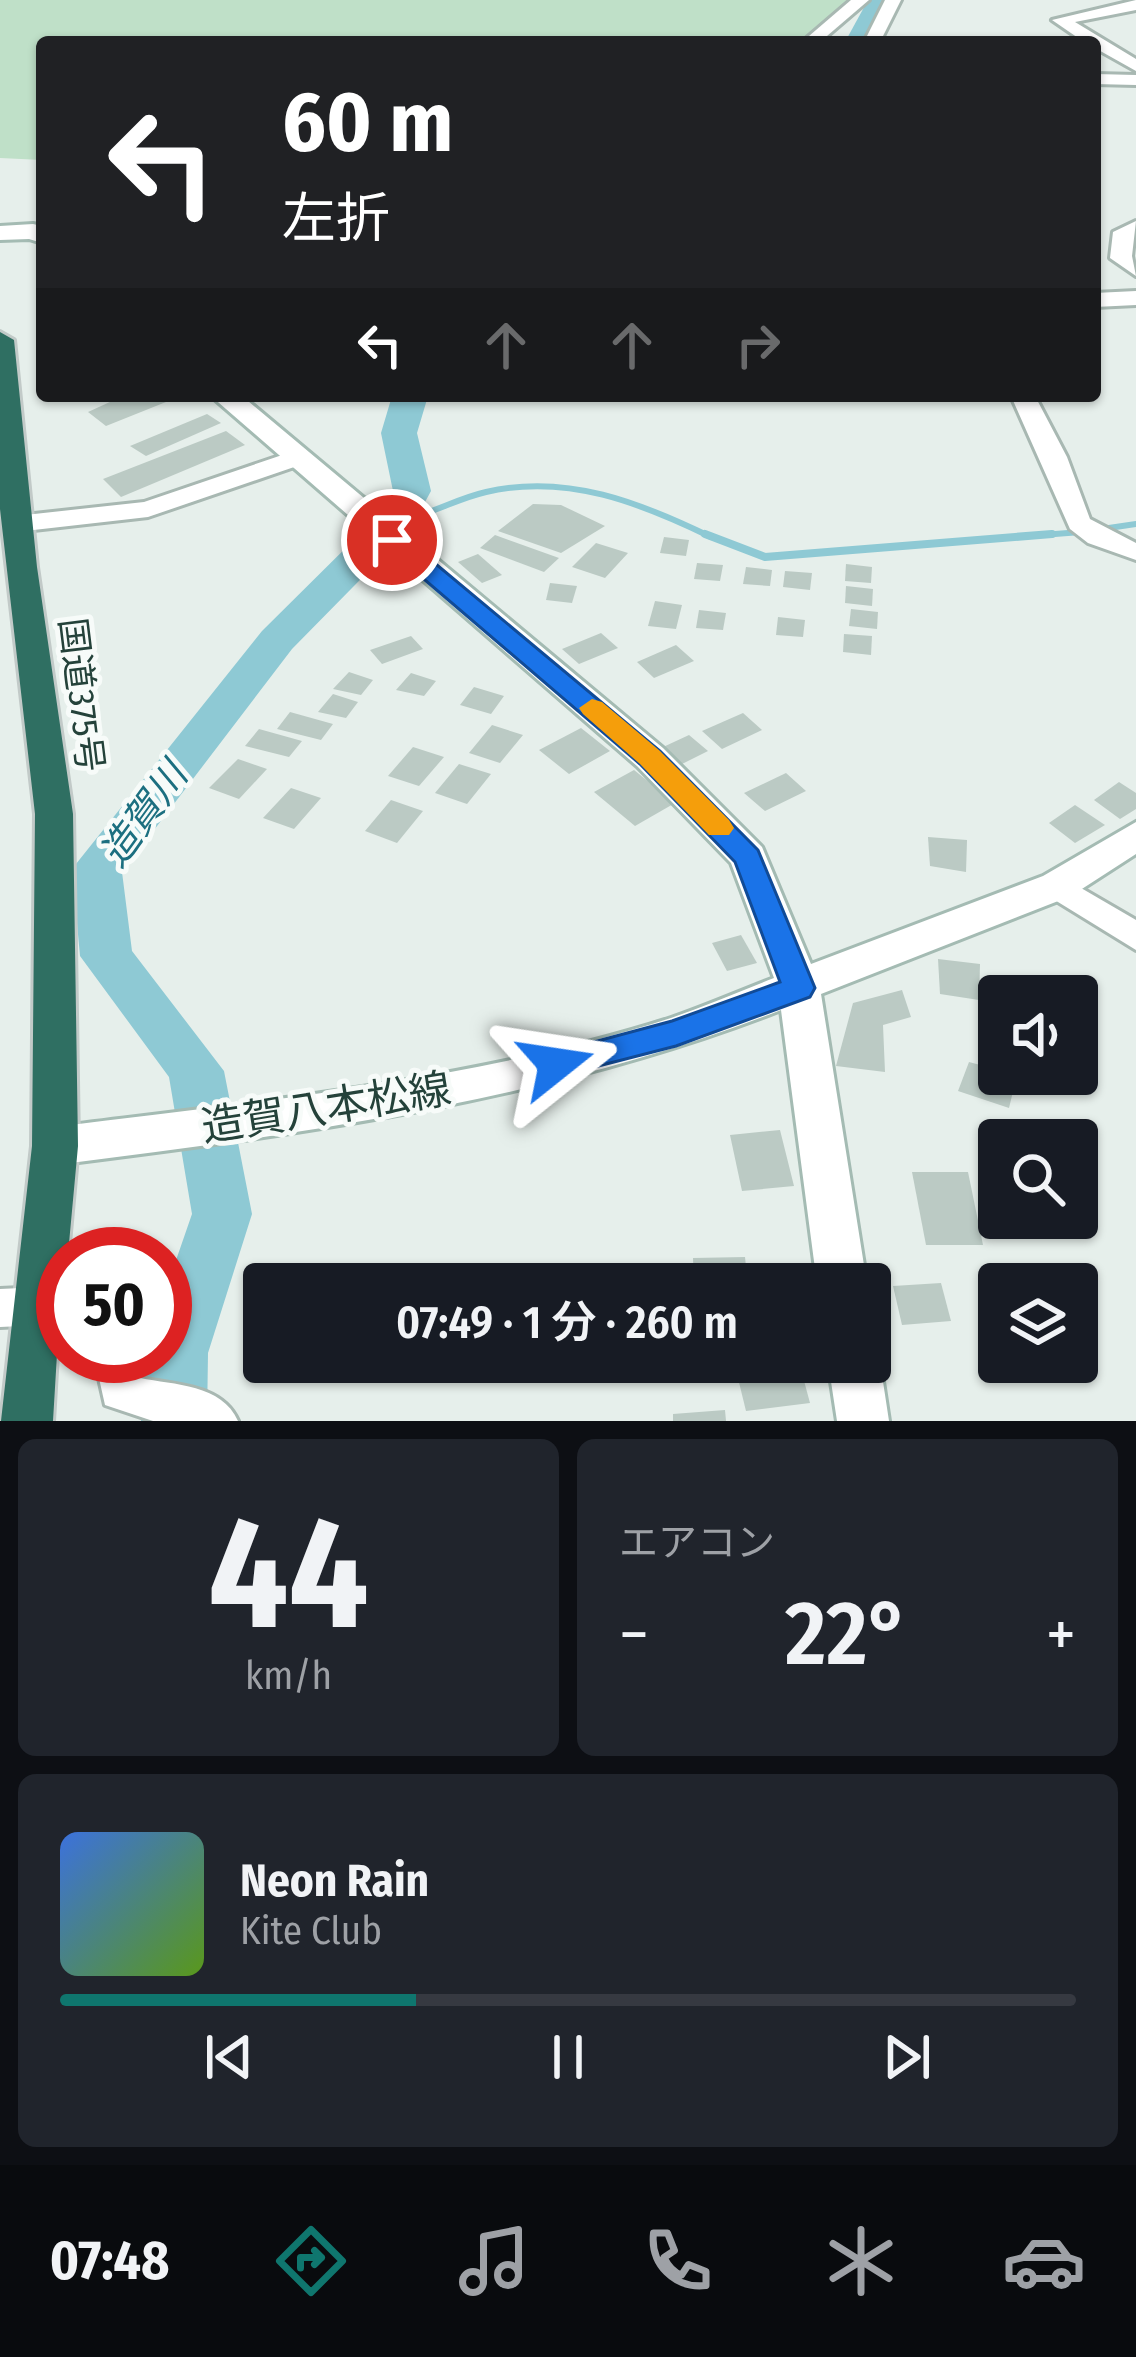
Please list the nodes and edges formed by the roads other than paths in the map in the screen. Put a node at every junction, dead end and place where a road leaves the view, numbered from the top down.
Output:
1 (861, 0) edge
2 (893, 0) edge
3 (1136, 5) edge
4 (816, 36) edge
5 (875, 36) edge
6 (1087, 36) edge
7 (1101, 44) edge
8 (1136, 65) edge
9 (1101, 79) edge
10 (1136, 80) edge
11 (1136, 227) edge
12 (0, 233) edge
13 (36, 233) edge
14 (1136, 270) edge
15 (1136, 298) edge
16 (1101, 300) edge
17 (0, 340) edge
18 (231, 402) edge
19 (1027, 402) edge
20 (4, 441) edge
21 (294, 460) junction
22 (16, 524) junction
23 (1136, 552) edge
24 (1136, 836) edge
25 (1057, 886) junction
26 (1136, 938) edge
27 (799, 988) junction
28 (55, 1146) junction
29 (839, 1263) edge
30 (33, 1306) edge
31 (119, 1383) edge
32 (857, 1383) edge
33 (211, 1415) edge
34 (27, 1421) edge
35 (863, 1421) edge

1 - 4 street
2 - 5 street
3 - 6 street
7 - 8 street
9 - 10 street
11 - 14 street
12 - 13 main road
15 - 16 street
17 - 20 highway, 国道375号
18 - 21 main road
19 - 23 street
20 - 22 highway, 国道375号
21 - 22 street
21 - 27 main road
22 - 28 highway, 国道375号
24 - 25 main road, 造賀八本松線
25 - 26 street
25 - 27 main road, 造賀八本松線
27 - 28 main road, 造賀八本松線
27 - 29 main road
28 - 30 highway, 国道375号
30 - 34 highway, 国道375号
31 - 33 street
32 - 35 main road

